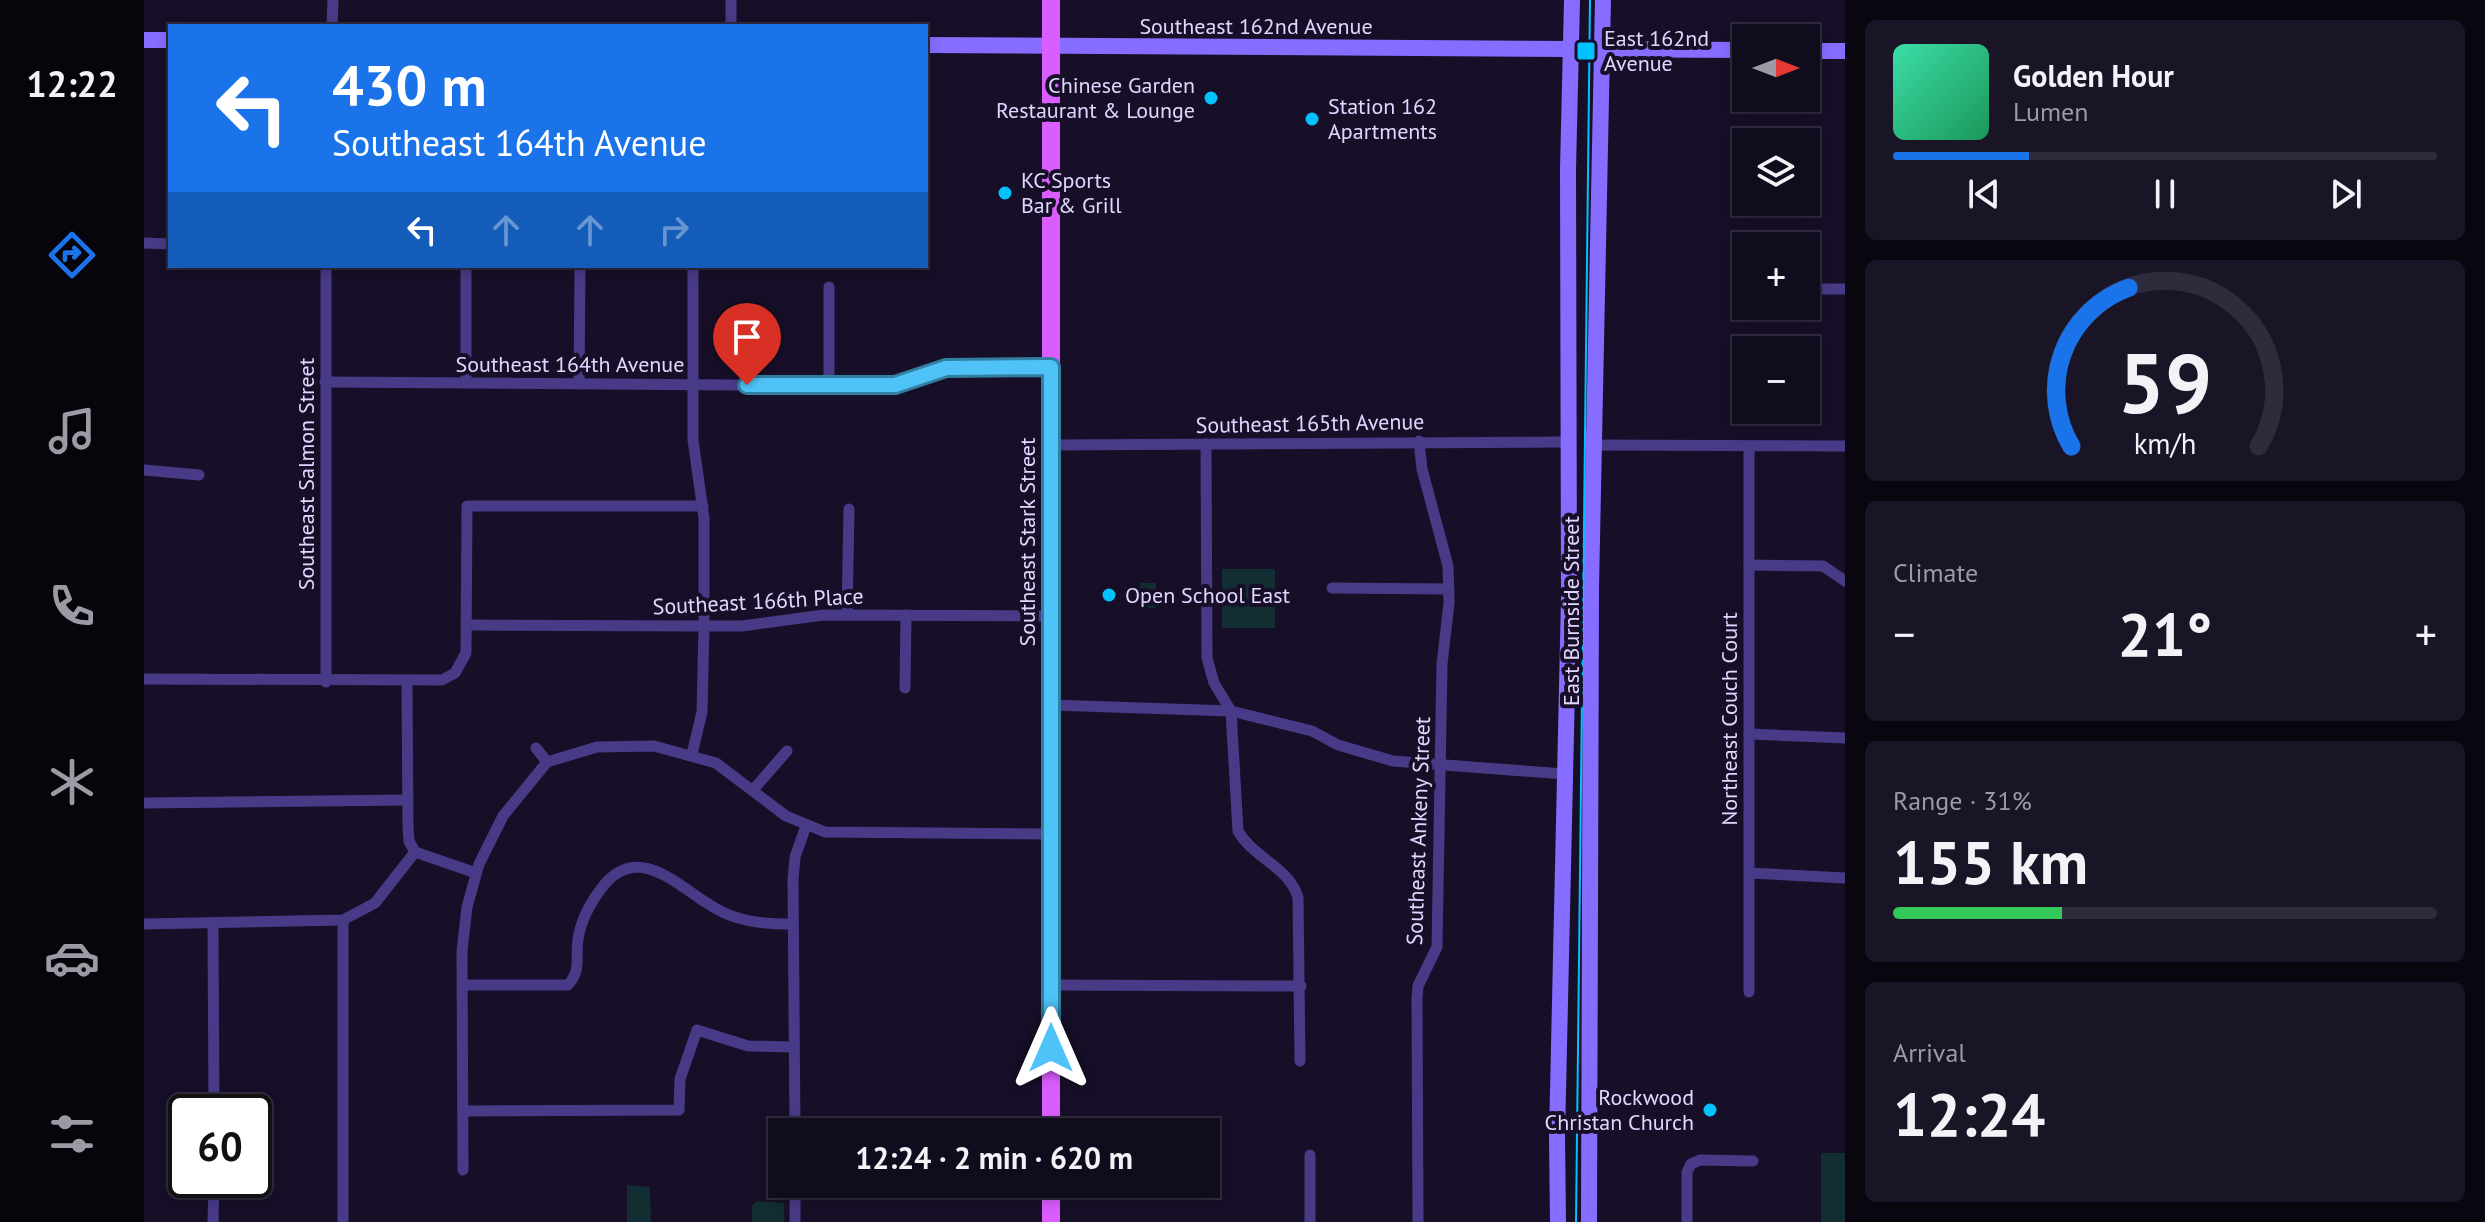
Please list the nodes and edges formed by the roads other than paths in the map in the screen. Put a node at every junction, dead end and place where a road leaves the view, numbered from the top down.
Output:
1 (333, 0) edge
2 (731, 0) edge
3 (1051, 0) edge
4 (1572, 0) edge
5 (1603, 0) edge
6 (332, 24) edge
7 (731, 24) edge
8 (144, 40) edge
9 (168, 40) edge
10 (928, 45) edge
11 (1051, 45) junction
12 (1732, 50) edge
13 (1586, 51) junction
14 (1820, 51) edge
15 (1845, 51) edge
16 (144, 243) edge
17 (168, 244) edge
18 (326, 268) edge
19 (466, 268) edge
20 (580, 268) edge
21 (693, 268) edge
22 (829, 287) dead end
23 (1820, 289) edge
24 (1845, 289) edge
25 (1051, 367) junction
26 (325, 382) junction
27 (466, 383) junction
28 (579, 384) junction
29 (693, 385) junction
30 (829, 385) junction
31 (1419, 441) junction
32 (1568, 442) junction
33 (1206, 444) junction
34 (1052, 445) junction
35 (1595, 445) junction
36 (1749, 446) junction
37 (1845, 446) edge
38 (144, 470) edge
39 (199, 475) dead end
40 (703, 506) junction
41 (849, 509) dead end
42 (1749, 565) junction
43 (1845, 581) edge
44 (1332, 588) dead end
45 (1449, 589) junction
46 (847, 615) junction
47 (906, 615) junction
48 (1051, 616) junction
49 (468, 625) junction
50 (704, 626) junction
51 (144, 679) edge
52 (326, 682) junction
53 (407, 683) junction
54 (905, 688) dead end
55 (1051, 705) junction
56 (1231, 711) junction
57 (1317, 719) dead end
58 (1312, 731) junction
59 (1749, 734) junction
60 (1845, 738) edge
61 (536, 748) dead end
62 (787, 751) dead end
63 (692, 754) junction
64 (547, 762) junction
65 (1440, 767) junction
66 (1564, 774) junction
67 (753, 790) junction
68 (408, 800) junction
69 (144, 803) edge
70 (806, 826) junction
71 (1051, 834) junction
72 (415, 852) junction
73 (476, 873) junction
74 (1749, 873) junction
75 (1845, 878) edge
76 (343, 920) junction
77 (144, 924) edge
78 (213, 924) junction
79 (793, 924) junction
80 (463, 985) junction
81 (1052, 985) junction
82 (1301, 986) junction
83 (1749, 992) dead end
84 (793, 1047) junction
85 (1300, 1061) dead end
86 (214, 1094) edge
87 (463, 1111) junction
88 (795, 1118) edge
89 (1051, 1118) edge
90 (1310, 1155) dead end
91 (1753, 1161) dead end
92 (463, 1170) dead end
93 (214, 1198) edge
94 (795, 1198) edge
95 (1051, 1198) edge
96 (213, 1222) edge
97 (343, 1222) edge
98 (795, 1222) edge
99 (1051, 1222) edge
100 (1310, 1222) edge
101 (1418, 1222) edge
102 (1558, 1222) edge
103 (1589, 1222) edge
104 (1687, 1222) edge

1 - 6 street
2 - 7 street
3 - 11 main road, Southeast Stark Street
4 - 13 street, East Burnside Street
5 - 13 street, East Burnside Street
8 - 9 street
10 - 11 street, Southeast 162nd Avenue
11 - 13 street, Southeast 162nd Avenue
11 - 25 main road, Southeast Stark Street
12 - 13 street, Southeast 162nd Avenue
13 - 32 street, East Burnside Street
13 - 35 street, East Burnside Street
14 - 15 street
16 - 17 street
18 - 26 street, Southeast Salmon Street
19 - 27 street
20 - 28 street
21 - 29 street
22 - 30 street
23 - 24 street
25 - 30 street, Southeast 164th Avenue
25 - 34 main road, Southeast Stark Street
26 - 27 street, Southeast 164th Avenue
26 - 52 street, Southeast Salmon Street
27 - 28 street, Southeast 164th Avenue
28 - 29 street, Southeast 164th Avenue
29 - 30 street, Southeast 164th Avenue
29 - 40 street
31 - 32 street, Southeast 165th Avenue
31 - 33 street, Southeast 165th Avenue
31 - 45 street, Southeast Ankeny Street
32 - 66 street, East Burnside Street
33 - 34 street, Southeast 165th Avenue
33 - 56 street
34 - 48 main road, Southeast Stark Street
35 - 36 street
35 - 103 street, East Burnside Street
36 - 37 street
36 - 42 street, Northeast Couch Court
38 - 39 street
40 - 49 street
40 - 50 street
41 - 46 street
42 - 43 street
42 - 59 street, Northeast Couch Court
44 - 45 street
45 - 65 street, Southeast Ankeny Street
46 - 47 street, Southeast 166th Place
46 - 50 street, Southeast 166th Place
47 - 48 street, Southeast 166th Place
47 - 54 street
48 - 55 main road, Southeast Stark Street
49 - 50 street, Southeast 166th Place
49 - 53 street
50 - 63 street
51 - 52 street
52 - 53 street
53 - 68 street
55 - 56 street
55 - 71 main road, Southeast Stark Street
56 - 58 street
56 - 82 street
57 - 58 street
58 - 65 street
59 - 60 street
59 - 74 street, Northeast Couch Court
61 - 64 street
62 - 67 street
63 - 64 street
63 - 67 street
64 - 73 street
65 - 66 street
65 - 101 street, Southeast Ankeny Street
66 - 102 street, East Burnside Street
67 - 70 street
68 - 69 street
68 - 72 street
70 - 71 street
70 - 79 street
71 - 81 main road, Southeast Stark Street
72 - 73 street
72 - 76 street
73 - 80 street
74 - 75 street
74 - 83 street, Northeast Couch Court
76 - 78 street
76 - 97 street
77 - 78 street
78 - 86 street
79 - 80 street
79 - 84 street
80 - 87 street
81 - 82 street
81 - 89 main road, Southeast Stark Street
82 - 85 street
84 - 87 street
84 - 88 street
87 - 92 street
90 - 100 street
91 - 104 street
93 - 96 street
94 - 98 street
95 - 99 main road

